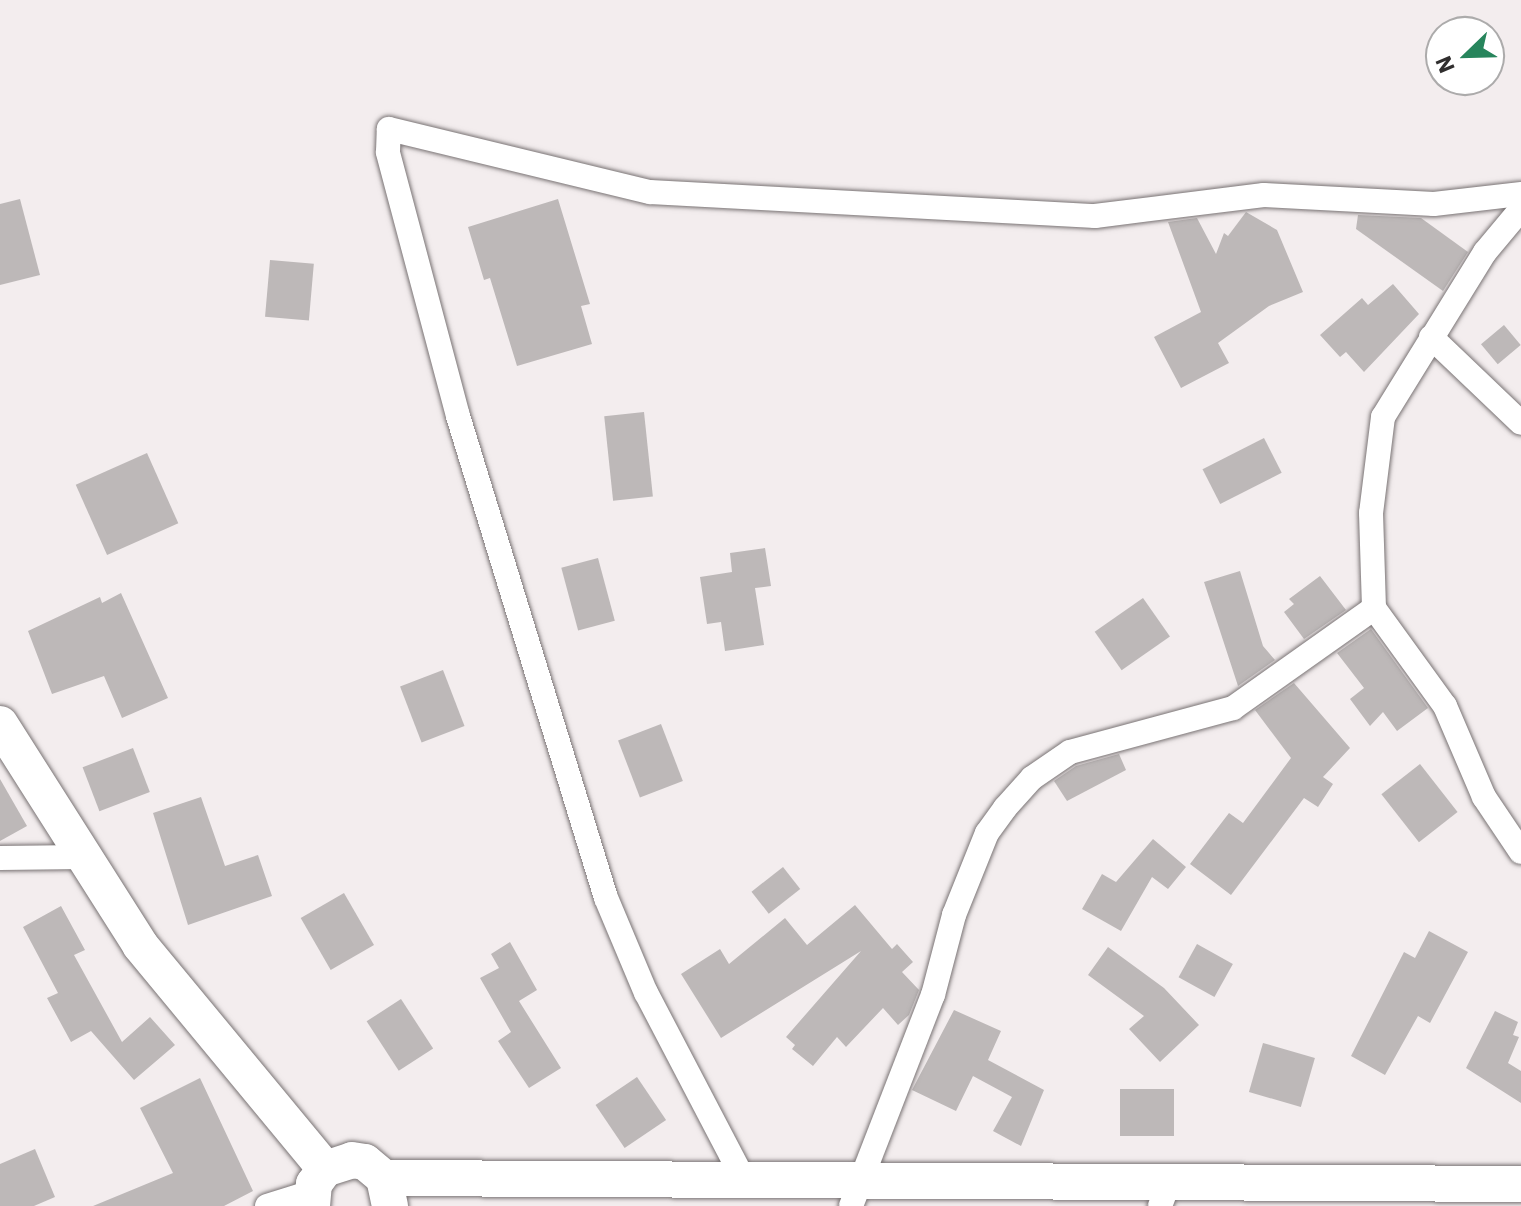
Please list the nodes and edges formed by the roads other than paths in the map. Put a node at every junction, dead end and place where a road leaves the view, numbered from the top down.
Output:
1 (1521, 194) edge
2 (1521, 209) edge
3 (1431, 337) junction
4 (1521, 423) edge
5 (1374, 608) junction
6 (0, 724) edge
7 (1521, 852) edge
8 (83, 857) junction
9 (0, 858) edge
10 (745, 1182) junction
11 (1521, 1184) edge
12 (316, 1189) edge
13 (387, 1192) edge
14 (854, 1193) edge
15 (1165, 1194) edge
16 (1265, 1195) edge
17 (267, 1206) edge

1 - 10 street
2 - 3 street
3 - 4 street
3 - 5 street
5 - 7 street
5 - 14 street
6 - 8 street
8 - 9 street
8 - 12 street
10 - 13 street
10 - 14 street
11 - 16 street
12 - 13 street
12 - 17 street
14 - 15 street
15 - 16 street

